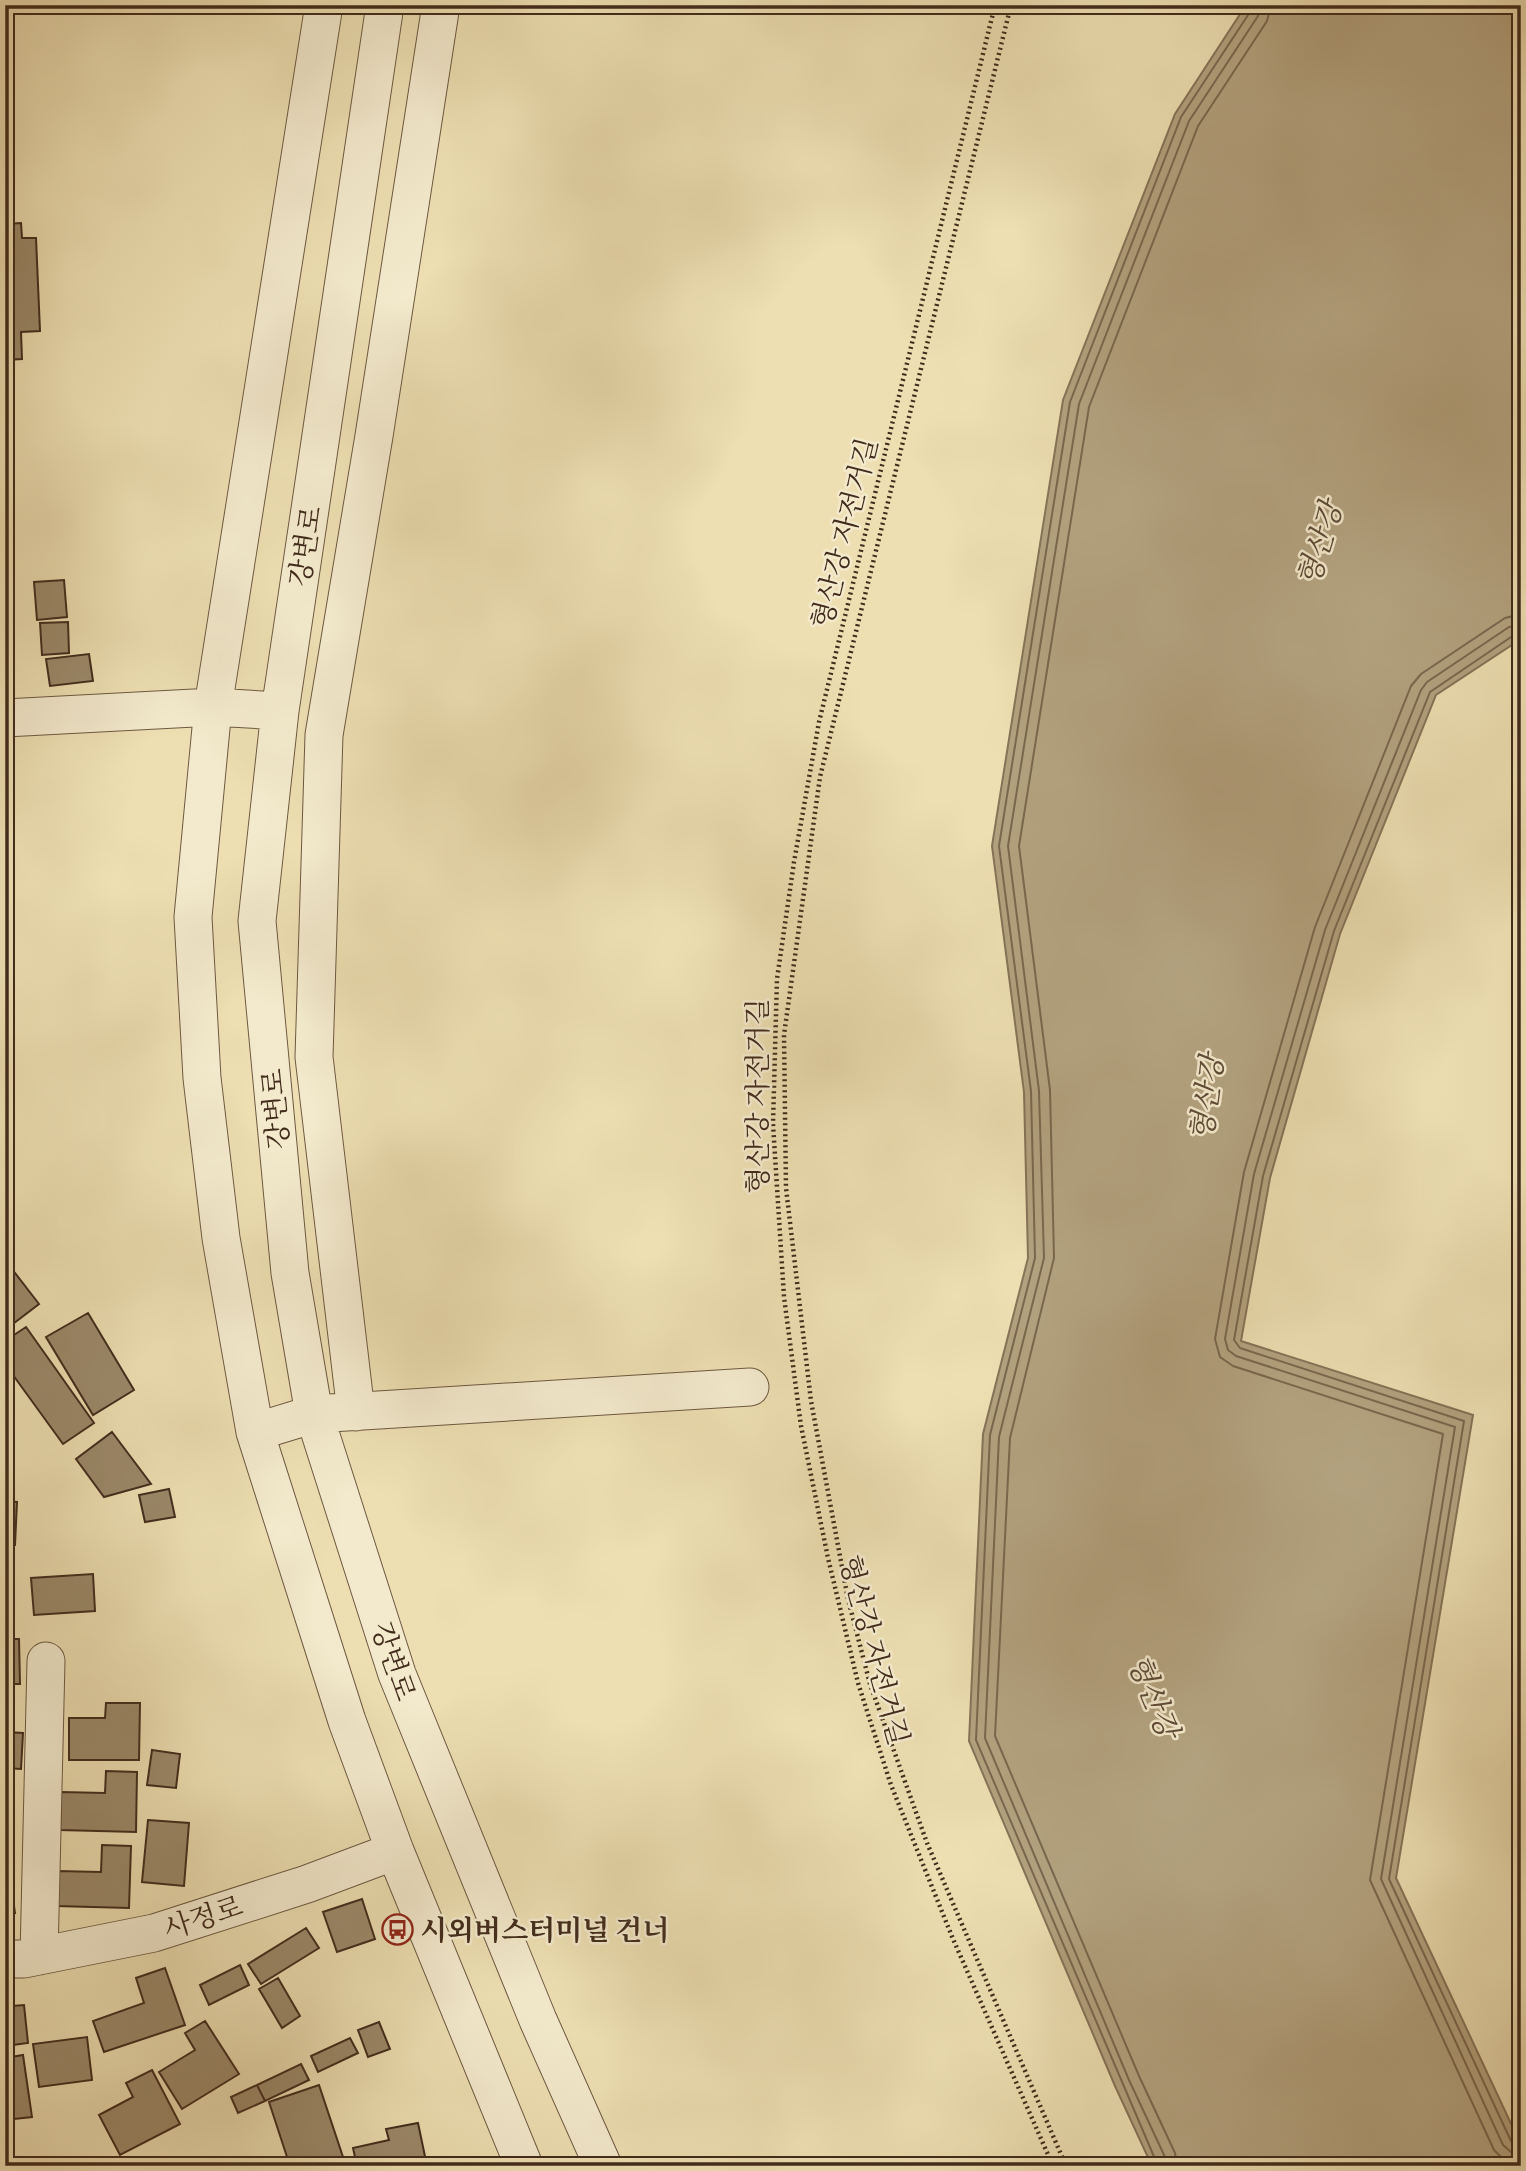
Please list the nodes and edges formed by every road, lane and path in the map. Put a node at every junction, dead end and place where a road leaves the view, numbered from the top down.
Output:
1 (324, 5) edge
2 (385, 5) edge
3 (441, 5) edge
4 (995, 5) edge
5 (1011, 5) edge
6 (212, 707) junction
7 (280, 711) junction
8 (5, 718) edge
9 (750, 1387) dead end
10 (356, 1412) junction
11 (314, 1414) junction
12 (255, 1432) junction
13 (46, 1661) dead end
14 (395, 1851) junction
15 (22, 1957) edge
16 (524, 2166) edge
17 (603, 2166) edge
18 (1053, 2166) edge
19 (1066, 2166) edge

1 - 6 street
2 - 7 street, 강변로
3 - 10 street
4 - 18 path, 형산강 자전거길
5 - 19 path
6 - 7 street
6 - 8 street
6 - 12 street
7 - 11 street, 강변로
9 - 10 street
10 - 11 street
11 - 12 street
11 - 17 street, 강변로
12 - 14 street
13 - 15 street
14 - 15 street, 사정로
14 - 16 street

